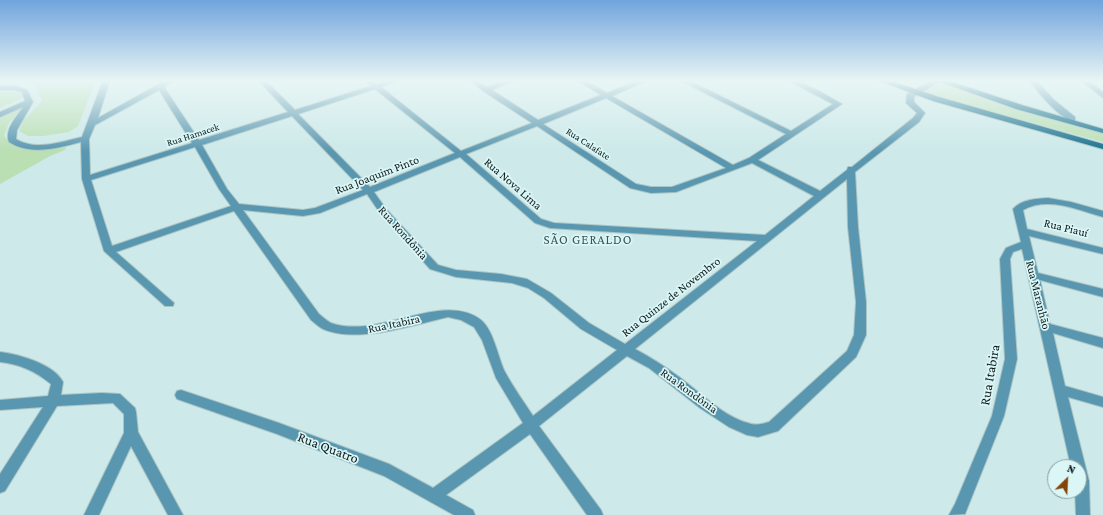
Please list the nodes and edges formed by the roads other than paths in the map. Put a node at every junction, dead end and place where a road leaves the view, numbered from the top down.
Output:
1 (24, 104) edge
2 (28, 104) edge
3 (99, 104) edge
4 (129, 104) edge
5 (172, 104) edge
6 (283, 104) edge
7 (323, 104) edge
8 (398, 104) edge
9 (506, 104) edge
10 (588, 104) edge
11 (622, 104) edge
12 (731, 104) edge
13 (838, 104) edge
14 (911, 104) edge
15 (956, 104) edge
16 (1010, 104) edge
17 (1022, 104) edge
18 (1054, 104) edge
19 (292, 114) junction
20 (0, 115) edge
21 (1072, 119) junction
22 (92, 124) junction
23 (537, 124) junction
24 (1103, 127) edge
25 (1103, 131) edge
26 (791, 134) junction
27 (85, 139) junction
28 (198, 145) junction
29 (1103, 147) edge
30 (462, 155) junction
31 (752, 160) junction
32 (732, 168) junction
33 (852, 169) junction
34 (86, 179) junction
35 (369, 191) junction
36 (820, 195) junction
37 (238, 207) junction
38 (1103, 214) edge
39 (1022, 231) junction
40 (767, 238) junction
41 (1025, 245) junction
42 (108, 251) junction
43 (1103, 251) edge
44 (1033, 275) junction
45 (1103, 293) edge
46 (169, 303) dead end
47 (1046, 327) junction
48 (1103, 343) edge
49 (625, 350) junction
50 (0, 357) edge
51 (1061, 390) junction
52 (181, 395) dead end
53 (53, 402) junction
54 (1103, 402) edge
55 (0, 406) edge
56 (531, 426) junction
57 (131, 433) junction
58 (1077, 459) edge
59 (0, 486) edge
60 (432, 496) junction
61 (1083, 499) edge
62 (91, 515) edge
63 (176, 515) edge
64 (468, 515) edge
65 (596, 515) edge
66 (956, 515) edge
67 (1083, 515) edge

1 - 20 street
2 - 27 street
3 - 22 street
4 - 22 street
5 - 28 street, Rua Itabira
6 - 19 street, Rua Rondônia
7 - 19 street, Rua Hamacek
8 - 30 street, Rua Nova Lima
9 - 23 street, Rua Calafate
10 - 23 street, Rua Joaquim Pinto
11 - 32 street
12 - 26 street
13 - 26 street
14 - 33 street, Rua Quinze de Novembro
15 - 29 main road
16 - 25 main road
17 - 21 main road
18 - 21 street
19 - 28 street, Rua Hamacek
19 - 35 street, Rua Rondônia
21 - 24 main road
22 - 27 street
23 - 30 street, Rua Joaquim Pinto
23 - 32 street, Rua Calafate
26 - 31 street
27 - 34 street
28 - 34 street, Rua Hamacek
28 - 37 street, Rua Itabira
30 - 35 street, Rua Joaquim Pinto
30 - 40 street, Rua Nova Lima
31 - 32 street
31 - 36 street
33 - 36 street, Rua Quinze de Novembro
33 - 49 street, Rua Rondônia
34 - 42 street
35 - 37 street, Rua Joaquim Pinto
35 - 49 street, Rua Rondônia
36 - 40 street, Rua Quinze de Novembro
37 - 42 street, Rua Joaquim Pinto
37 - 56 street, Rua Itabira
38 - 39 street, Rua Maranhão
39 - 41 street, Rua Maranhão
39 - 43 street, Rua Piauí
40 - 49 street, Rua Quinze de Novembro
41 - 44 street, Rua Maranhão
41 - 66 street, Rua Itabira
42 - 46 street
44 - 45 street
44 - 47 street, Rua Maranhão
47 - 48 street
47 - 51 street, Rua Maranhão
49 - 56 street, Rua Quinze de Novembro
50 - 53 street
51 - 54 street
51 - 58 street, Rua Maranhão
52 - 60 street, Rua Quatro
53 - 55 street
53 - 57 street
53 - 59 street
56 - 60 street, Rua Quinze de Novembro
56 - 65 street, Rua Itabira
57 - 62 street
57 - 63 street
60 - 64 street, Rua Quatro
61 - 67 street, Rua Maranhão

